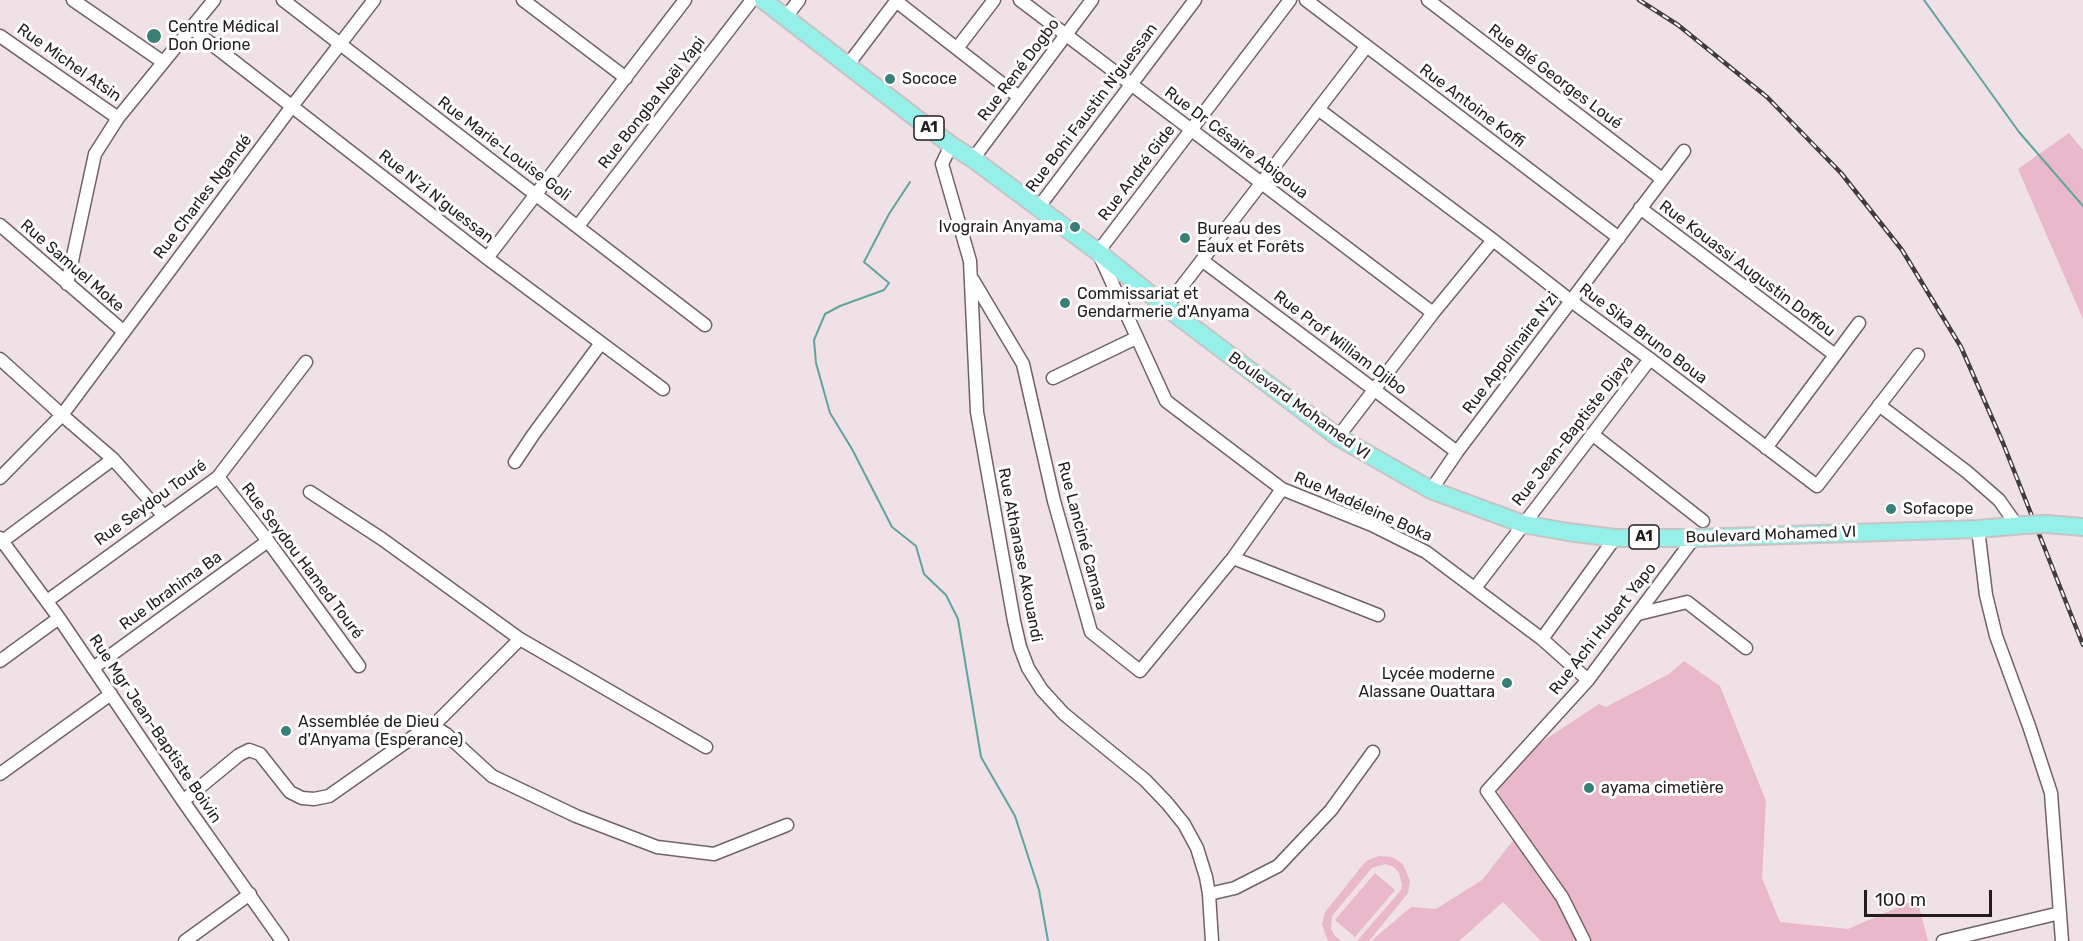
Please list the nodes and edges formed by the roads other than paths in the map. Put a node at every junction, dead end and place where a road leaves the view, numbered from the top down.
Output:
1 (73, 0) edge
2 (214, 0) edge
3 (283, 0) edge
4 (374, 0) edge
5 (524, 0) edge
6 (685, 0) edge
7 (752, 0) edge
8 (763, 0) edge
9 (799, 0) edge
10 (897, 0) edge
11 (994, 0) edge
12 (1020, 0) edge
13 (1092, 0) edge
14 (1195, 0) edge
15 (1290, 0) edge
16 (1306, 0) edge
17 (1428, 0) edge
18 (786, 17) junction
19 (191, 28) junction
20 (0, 36) edge
21 (1066, 36) junction
22 (341, 44) junction
23 (958, 47) junction
24 (1366, 47) junction
25 (163, 62) junction
26 (847, 66) junction
27 (626, 78) junction
28 (1132, 85) junction
29 (1020, 96) junction
30 (292, 105) junction
31 (1318, 109) junction
32 (118, 118) junction
33 (1191, 128) junction
34 (951, 146) junction
35 (1684, 151) dead end
36 (973, 159) junction
37 (1662, 179) junction
38 (1262, 183) junction
39 (536, 194) junction
40 (1038, 208) junction
41 (1640, 208) junction
42 (0, 225) edge
43 (578, 226) junction
44 (1619, 238) junction
45 (1493, 240) junction
46 (1098, 252) junction
47 (487, 258) junction
48 (1203, 261) junction
49 (972, 279) junction
50 (67, 284) junction
51 (1571, 301) junction
52 (1166, 308) junction
53 (1433, 313) junction
54 (1859, 323) dead end
55 (705, 325) dead end
56 (123, 332) junction
57 (1136, 338) junction
58 (602, 343) junction
59 (1835, 355) junction
60 (1918, 355) dead end
61 (1650, 358) junction
62 (0, 359) edge
63 (306, 362) dead end
64 (1053, 378) dead end
65 (663, 389) dead end
66 (1374, 390) junction
67 (1879, 405) junction
68 (62, 415) junction
69 (1592, 434) junction
70 (1338, 437) junction
71 (1766, 448) junction
72 (1456, 452) junction
73 (113, 459) junction
74 (515, 462) dead end
75 (218, 477) junction
76 (0, 478) edge
77 (1282, 489) junction
78 (1431, 490) junction
79 (310, 492) dead end
80 (163, 515) junction
81 (1703, 521) dead end
82 (1522, 524) junction
83 (2020, 524) junction
84 (2083, 527) edge
85 (1978, 529) junction
86 (1615, 538) junction
87 (1694, 538) junction
88 (268, 540) junction
89 (1, 541) edge
90 (1233, 558) junction
91 (1474, 588) junction
92 (46, 601) junction
93 (1638, 614) junction
94 (1378, 615) dead end
95 (59, 618) junction
96 (520, 639) junction
97 (1542, 639) junction
98 (1746, 648) dead end
99 (0, 661) edge
100 (359, 666) dead end
101 (93, 668) junction
102 (1588, 680) junction
103 (111, 694) junction
104 (433, 726) junction
105 (706, 747) dead end
106 (1373, 752) dead end
107 (0, 773) edge
108 (183, 801) junction
109 (787, 825) dead end
110 (250, 894) junction
111 (1209, 894) junction
112 (2060, 913) junction
113 (185, 941) edge
114 (282, 941) edge
115 (1212, 941) edge
116 (1584, 941) edge
117 (1942, 941) edge
118 (2062, 941) edge

1 - 25 street
2 - 19 street
3 - 22 street, Rue Marie-Louise Goli
4 - 22 street, Rue Charles Ngandé
5 - 27 street
6 - 27 street
7 - 43 street, Rue Bongba Noël Yapi
8 - 18 main road, Boulevard Mohamed VI / A1
9 - 18 street
10 - 23 street
10 - 26 street
11 - 23 street
12 - 21 street, Rue Dr Césaire Abigoua
13 - 21 street, Rue René Dogbo
14 - 28 street, Rue Bohi Faustin N'guessan
15 - 33 street, Rue André Gide
16 - 24 street, Rue Antoine Koffi
17 - 37 street, Rue Blé Georges Loué
18 - 26 main road, Boulevard Mohamed VI / A1
19 - 25 street
19 - 30 street, Rue N'zi N'guessan
20 - 32 street, Rue Michel Atsin
21 - 28 street, Rue Dr Césaire Abigoua
21 - 29 street, Rue René Dogbo
22 - 30 street, Rue Charles Ngandé
22 - 39 street, Rue Marie-Louise Goli
23 - 29 street
24 - 31 street
24 - 44 street, Rue Antoine Koffi
25 - 32 street
26 - 34 main road, Boulevard Mohamed VI / A1
27 - 39 street
28 - 33 street, Rue Dr Césaire Abigoua
28 - 40 street, Rue Bohi Faustin N'guessan
29 - 36 street, Rue René Dogbo
30 - 47 street, Rue N'zi N'guessan
30 - 56 street, Rue Charles Ngandé
31 - 38 street
31 - 45 street, Rue Sika Bruno Boua
32 - 50 street
33 - 38 street, Rue Dr Césaire Abigoua
33 - 46 street, Rue André Gide
34 - 36 main road, Boulevard Mohamed VI / A1
34 - 49 street, Rue Athanase Akouandi
35 - 37 street, Rue Appolinaire N'zi
36 - 40 main road, Boulevard Mohamed VI / A1
37 - 41 street, Rue Appolinaire N'zi
38 - 48 street
38 - 53 street, Rue Dr Césaire Abigoua
39 - 43 street, Rue Marie-Louise Goli
39 - 47 street
40 - 46 main road, Boulevard Mohamed VI / A1
41 - 44 street, Rue Appolinaire N'zi
41 - 59 street, Rue Kouassi Augustin Doffou
42 - 50 street, Rue Samuel Moke
43 - 55 street, Rue Marie-Louise Goli
44 - 51 street, Rue Appolinaire N'zi
45 - 51 street, Rue Sika Bruno Boua
45 - 53 street
46 - 52 main road, Boulevard Mohamed VI / A1
46 - 57 street, Rue Madéleine Boka
47 - 58 street, Rue N'zi N'guessan
48 - 52 street
48 - 66 street, Rue Prof William Djibo
49 - 90 street, Rue Lanciné Camara
49 - 111 street, Rue Athanase Akouandi
50 - 56 street, Rue Samuel Moke
51 - 61 street, Rue Sika Bruno Boua
51 - 72 street, Rue Appolinaire N'zi
52 - 70 main road, Boulevard Mohamed VI / A1
53 - 66 street
54 - 59 street
56 - 68 street, Rue Charles Ngandé
57 - 64 street
57 - 77 street, Rue Madéleine Boka
58 - 65 street, Rue N'zi N'guessan
58 - 74 street
59 - 71 street
60 - 67 street, Rue Sika Bruno Boua
61 - 69 street, Rue Jean-Baptiste Djaya
61 - 71 street, Rue Sika Bruno Boua
62 - 68 street
63 - 75 street, Rue Seydou Touré
66 - 70 street
66 - 72 street, Rue Prof William Djibo
67 - 71 street, Rue Sika Bruno Boua
67 - 83 street
68 - 73 street
68 - 76 street, Rue Charles Ngandé
69 - 81 street
69 - 82 street, Rue Jean-Baptiste Djaya
70 - 78 main road, Boulevard Mohamed VI / A1
72 - 78 street, Rue Appolinaire N'zi
73 - 80 street
73 - 89 street
75 - 80 street, Rue Seydou Touré
75 - 88 street, Rue Seydou Hamed Touré
77 - 90 street, Rue Lanciné Camara
77 - 91 street, Rue Madéleine Boka
78 - 82 main road, Boulevard Mohamed VI / A1
79 - 96 street
80 - 92 street, Rue Seydou Touré
82 - 86 main road, Boulevard Mohamed VI / A1
82 - 91 street, Rue Jean-Baptiste Djaya
83 - 84 main road, Boulevard Mohamed VI / A1, bridge
83 - 85 main road, Boulevard Mohamed VI / A1
85 - 87 main road, Boulevard Mohamed VI / A1
85 - 112 street
86 - 87 main road, Boulevard Mohamed VI / A1
86 - 97 street
87 - 93 street, Rue Achi Hubert Yapo
88 - 100 street, Rue Seydou Hamed Touré
88 - 101 street, Rue Ibrahima Ba
89 - 92 street, Rue Mgr Jean-Baptiste Boivin
90 - 94 street
91 - 97 street, Rue Madéleine Boka
92 - 95 street, Rue Mgr Jean-Baptiste Boivin
93 - 98 street
93 - 102 street, Rue Achi Hubert Yapo
95 - 99 street
95 - 101 street, Rue Mgr Jean-Baptiste Boivin
96 - 104 street
96 - 105 street
97 - 102 street, Rue Madéleine Boka
101 - 103 street, Rue Mgr Jean-Baptiste Boivin
102 - 116 street, Rue Achi Hubert Yapo
103 - 107 street
103 - 108 street, Rue Mgr Jean-Baptiste Boivin
104 - 108 street
104 - 109 street
106 - 111 street
108 - 110 street, Rue Mgr Jean-Baptiste Boivin
110 - 113 street
110 - 114 street, Rue Mgr Jean-Baptiste Boivin
111 - 115 street, Rue Athanase Akouandi
112 - 117 street
112 - 118 street

